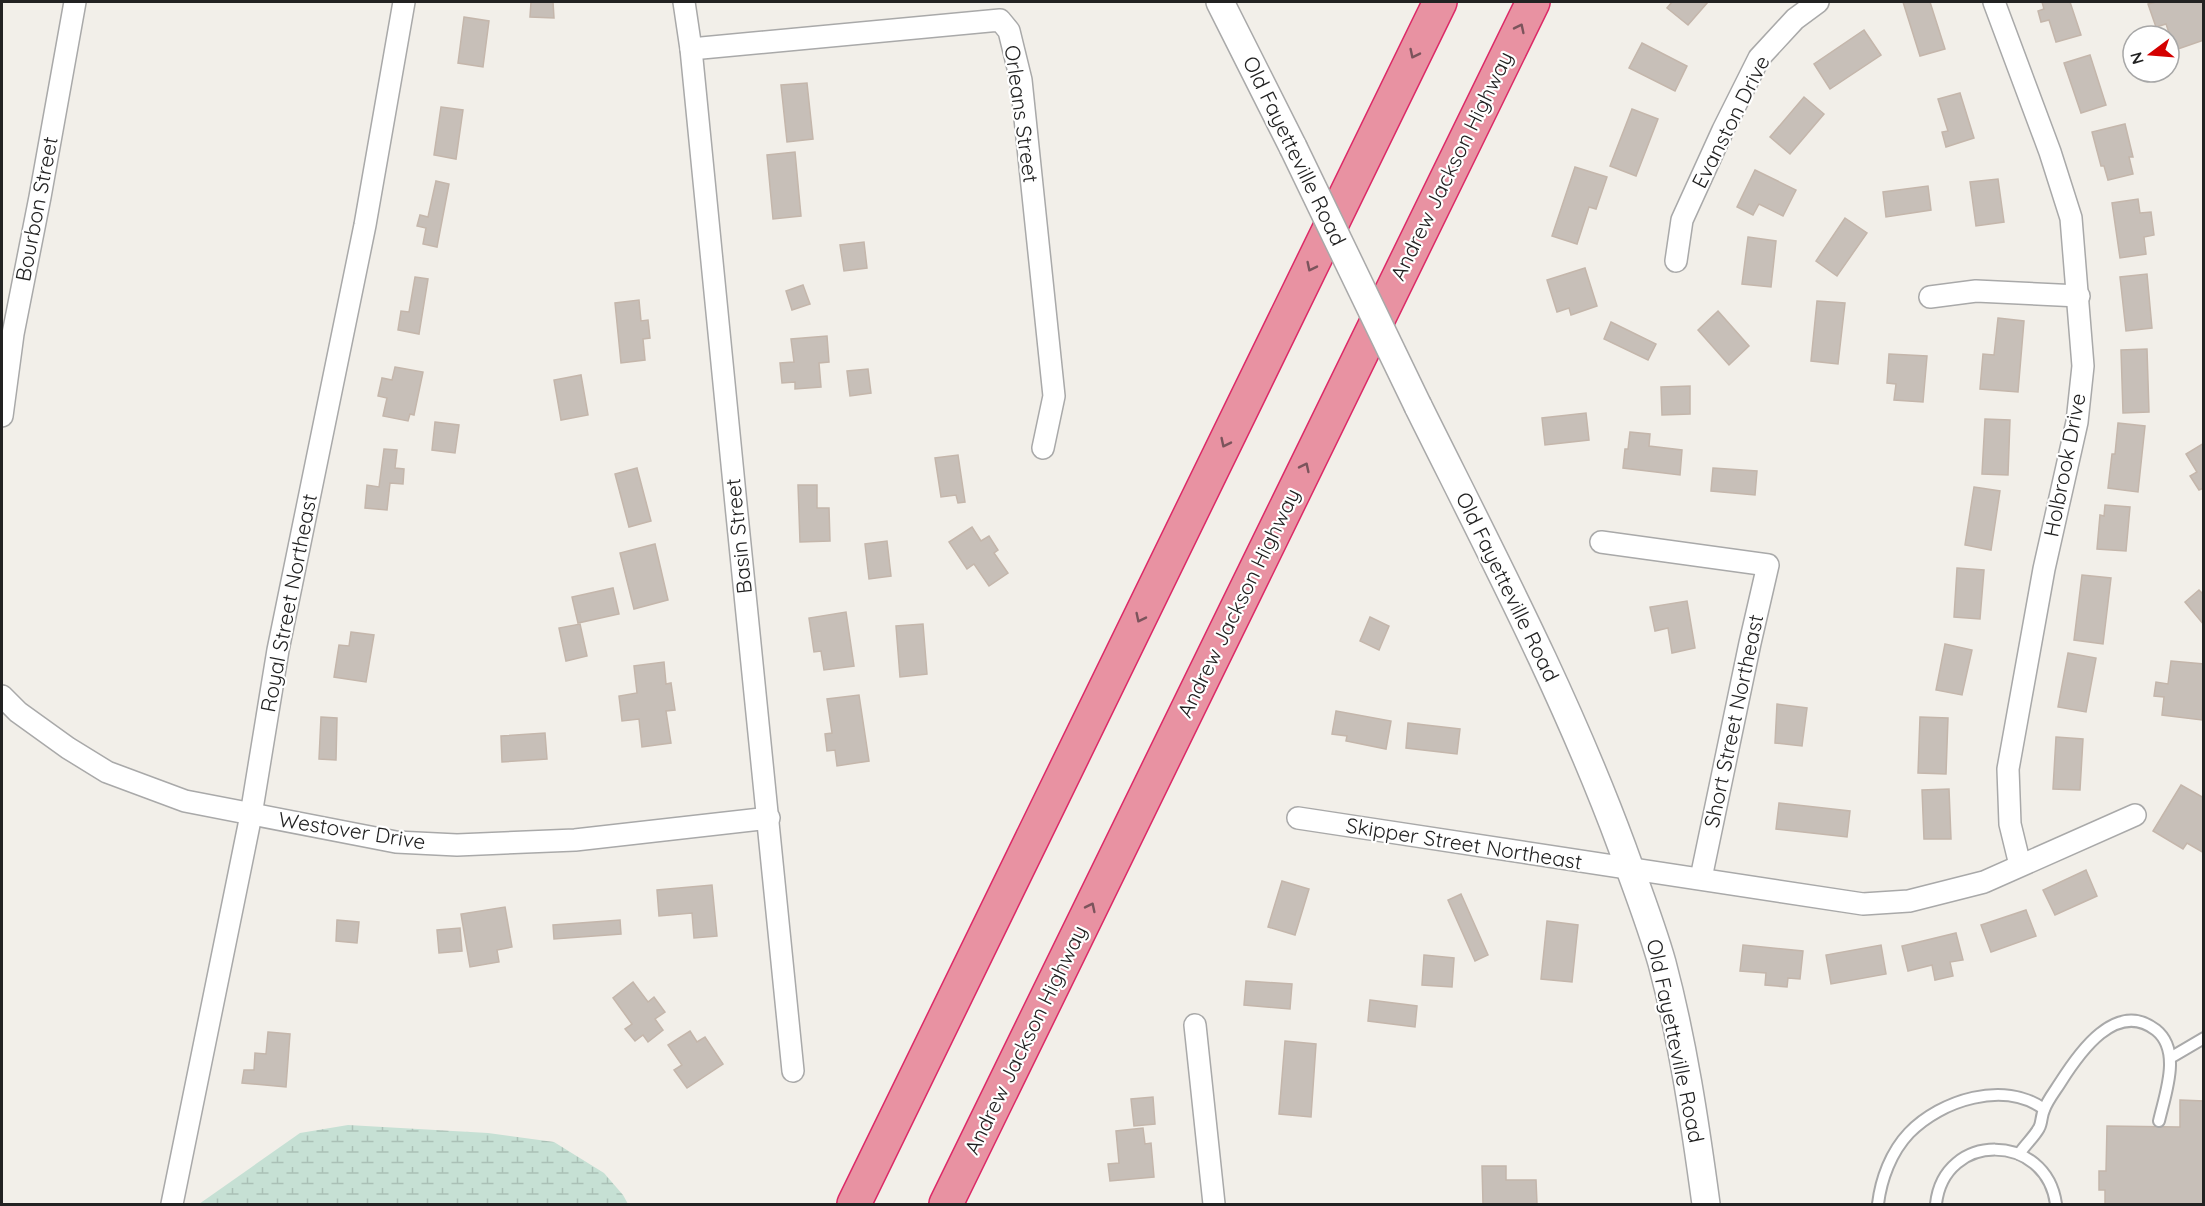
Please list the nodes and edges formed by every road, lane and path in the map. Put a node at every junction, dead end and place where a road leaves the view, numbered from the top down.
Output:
1 (75, 2) edge
2 (404, 2) edge
3 (684, 2) edge
4 (1220, 2) edge
5 (1440, 2) edge
6 (1533, 2) edge
7 (1818, 2) edge
8 (1994, 2) edge
9 (691, 49) junction
10 (1676, 261) dead end
11 (2079, 296) junction
12 (1930, 297) dead end
13 (2, 416) edge
14 (1043, 448) dead end
15 (1601, 542) dead end
16 (2, 696) edge
17 (251, 815) junction
18 (2135, 815) dead end
19 (769, 818) junction
20 (1298, 818) dead end
21 (2020, 865) junction
22 (1630, 870) junction
23 (1701, 878) junction
24 (1195, 1025) dead end
25 (2204, 1038) edge
26 (2170, 1058) junction
27 (793, 1071) dead end
28 (2044, 1109) junction
29 (2159, 1121) dead end
30 (2019, 1154) junction
31 (172, 1204) edge
32 (854, 1204) edge
33 (946, 1204) edge
34 (1214, 1204) edge
35 (1706, 1204) edge
36 (1878, 1204) edge
37 (1936, 1204) edge
38 (2056, 1204) edge

1 - 13 street, Bourbon Street
2 - 17 street, Royal Street Northeast
3 - 9 street, Basin Street
4 - 22 street, Old Fayetteville Road, bridge
5 -> 32 highway
33 -> 6 highway, Andrew Jackson Highway
7 - 10 street, Evanston Drive
8 - 11 street, Holbrook Drive
9 - 14 street, Orleans Street
9 - 19 street, Basin Street
11 - 12 street
11 - 21 street, Holbrook Drive
15 - 23 street, Short Street Northeast
16 - 17 street, Westover Drive
17 - 19 street, Westover Drive
17 - 31 street, Royal Street Northeast
18 - 21 street, Skipper Street Northeast
19 - 27 street, Basin Street
20 - 22 street, Skipper Street Northeast
21 - 23 street, Skipper Street Northeast
22 - 23 street, Skipper Street Northeast
22 - 35 street, Old Fayetteville Road
24 - 34 street
25 - 26 lane
26 - 28 lane
26 - 29 lane
28 - 30 lane
28 - 36 lane
30 - 37 lane
30 - 38 lane

